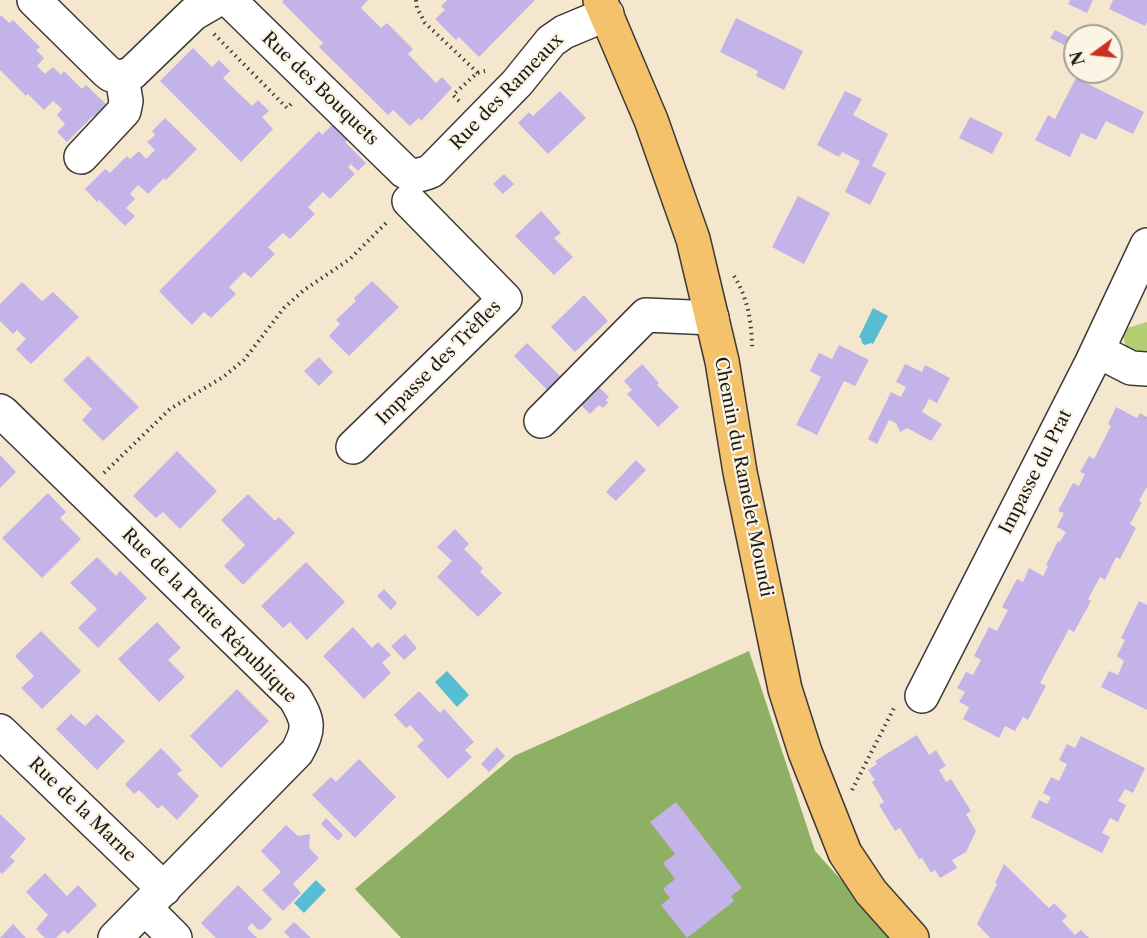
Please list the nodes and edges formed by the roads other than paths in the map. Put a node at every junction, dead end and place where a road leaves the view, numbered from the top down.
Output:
1 (34, 0) edge
2 (217, 0) edge
3 (229, 0) edge
4 (603, 7) edge
5 (122, 77) junction
6 (81, 157) dead end
7 (411, 188) junction
8 (1147, 245) edge
9 (1136, 300) edge
10 (712, 318) junction
11 (1098, 351) junction
12 (1147, 369) edge
13 (0, 411) edge
14 (541, 421) dead end
15 (353, 447) dead end
16 (910, 696) road end
17 (0, 731) edge
18 (154, 898) junction
19 (115, 938) edge
20 (175, 938) edge
21 (912, 938) edge

1 - 5 street
2 - 5 street
3 - 7 street, Rue des Bouquets
4 - 7 street, Rue des Rameaux
4 - 10 main road, Chemin du Ramelet Moundi
5 - 6 street
7 - 15 street, Impasse des Trèfles
8 - 9 street, Impasse du Prat
9 - 11 street, Impasse du Prat
10 - 14 street
10 - 21 main road, Chemin du Ramelet Moundi
11 - 12 street
11 - 16 street, Impasse du Prat
13 - 18 street, Rue de la Petite République
17 - 18 street, Rue de la Marne
18 - 19 street, Rue de la Petite République
18 - 20 street, Rue de la Marne

